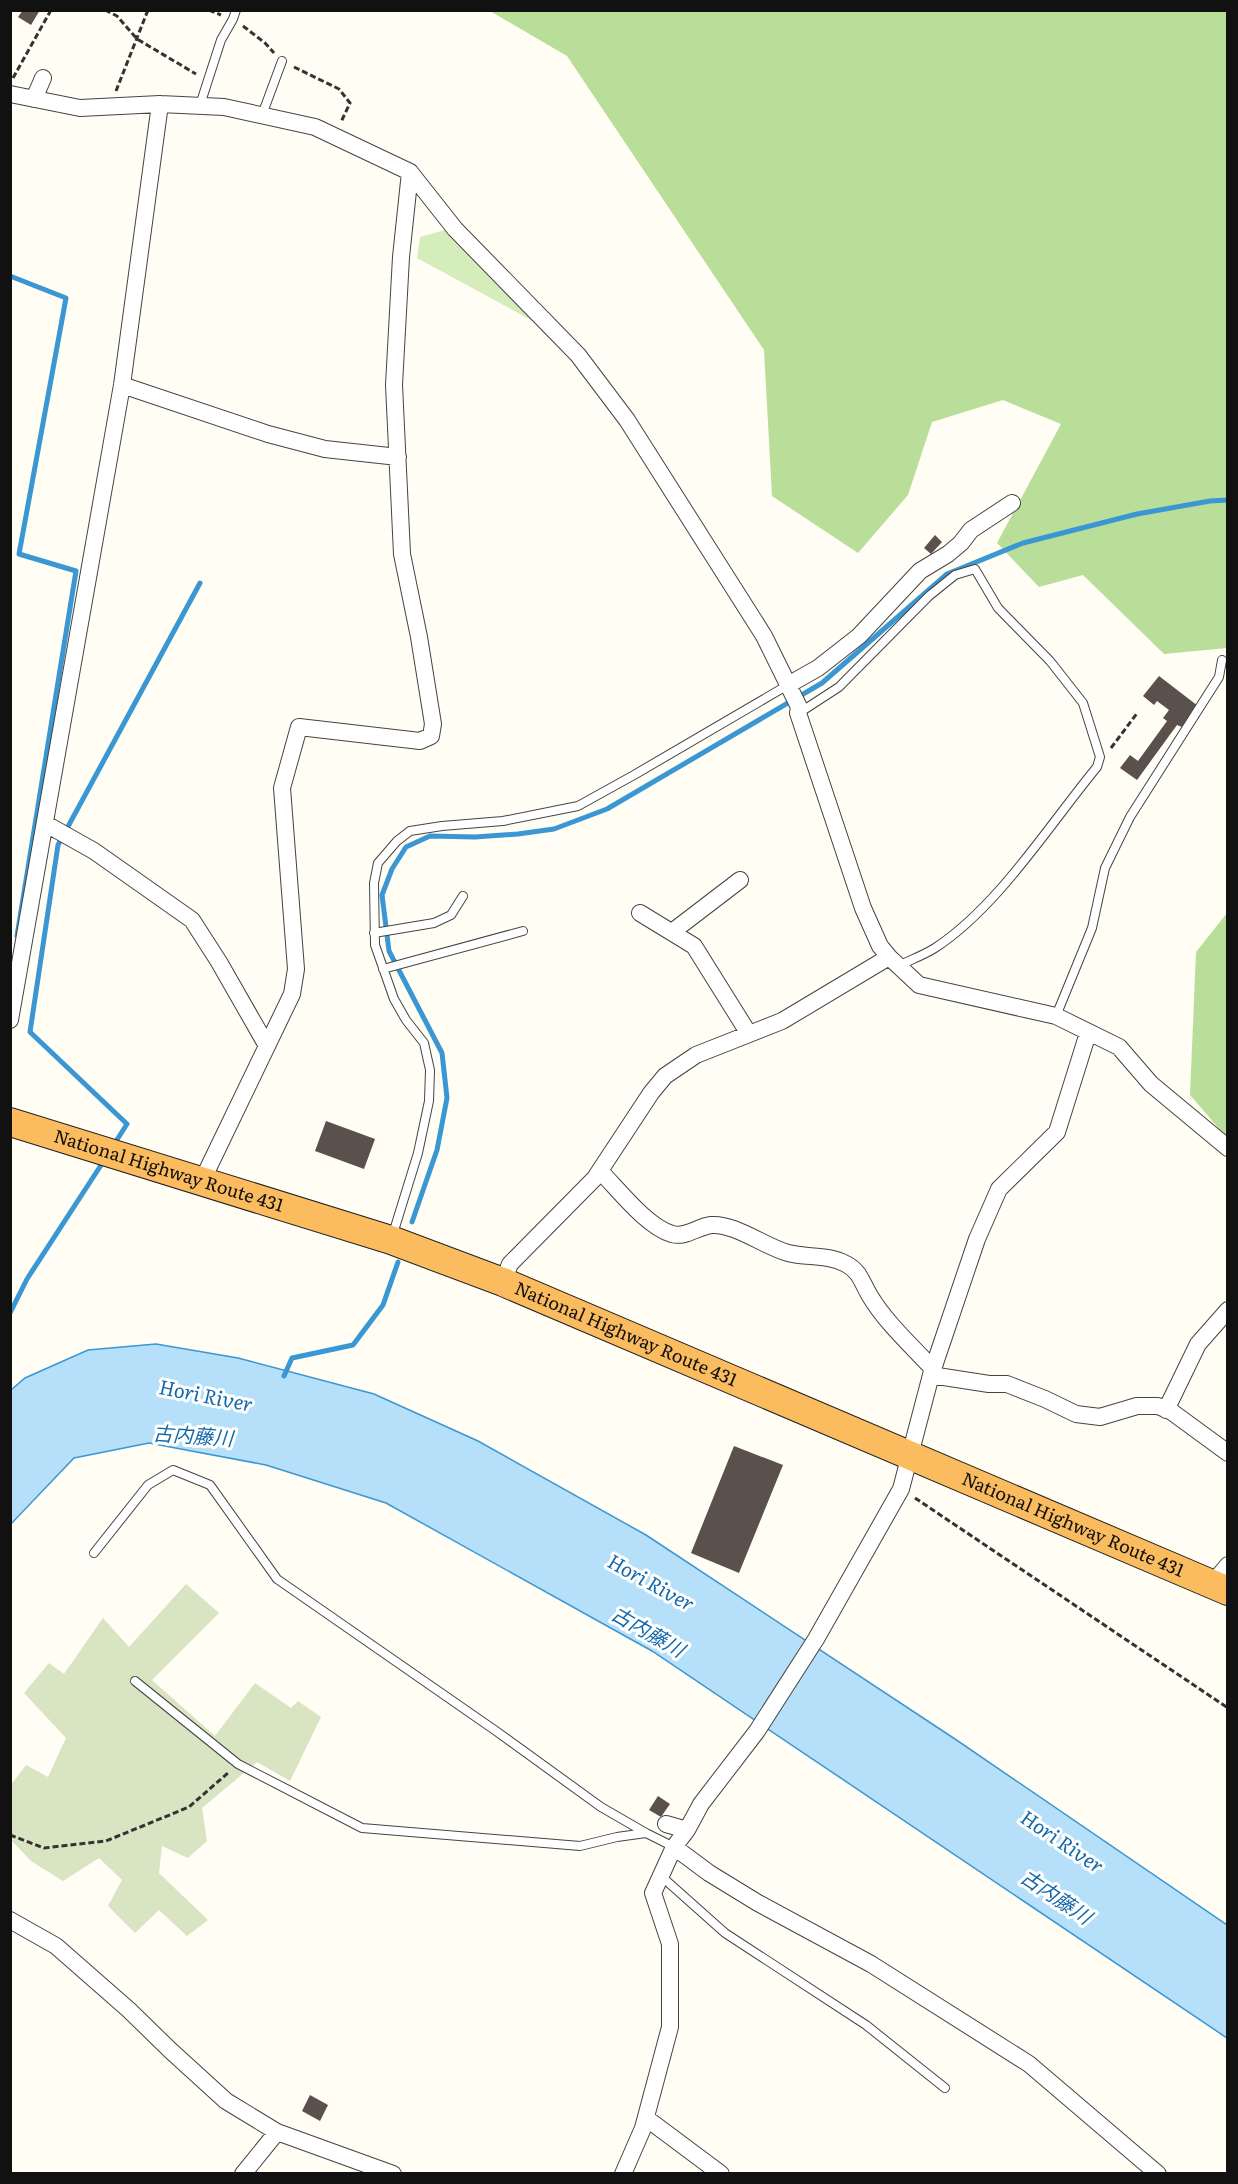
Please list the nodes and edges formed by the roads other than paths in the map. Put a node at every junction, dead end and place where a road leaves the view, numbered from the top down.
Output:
1 (236, 10) edge
2 (282, 62) dead end
3 (43, 78) dead end
4 (10, 94) edge
5 (34, 99) junction
6 (160, 104) junction
7 (200, 105) junction
8 (262, 115) junction
9 (410, 172) junction
10 (122, 385) junction
11 (398, 457) junction
12 (1012, 502) dead end
13 (1222, 660) dead end
14 (789, 687) junction
15 (799, 710) junction
16 (46, 824) junction
17 (740, 880) dead end
18 (464, 896) dead end
19 (640, 913) dead end
20 (523, 931) dead end
21 (672, 932) junction
22 (374, 933) junction
23 (893, 962) junction
24 (383, 969) junction
25 (1056, 1016) junction
26 (10, 1020) edge
27 (1088, 1032) junction
28 (749, 1034) junction
29 (267, 1046) junction
30 (10, 1122) edge
31 (1227, 1148) edge
32 (600, 1171) junction
33 (202, 1181) junction
34 (391, 1240) junction
35 (503, 1282) junction
36 (1227, 1310) edge
37 (932, 1372) junction
38 (1166, 1410) junction
39 (1227, 1452) edge
40 (911, 1456) junction
41 (94, 1553) dead end
42 (1222, 1580) edge
43 (135, 1681) dead end
44 (666, 1824) dead end
45 (687, 1830) junction
46 (646, 1833) junction
47 (674, 1847) junction
48 (661, 1876) junction
49 (10, 1920) edge
50 (945, 2088) dead end
51 (646, 2118) junction
52 (277, 2132) junction
53 (243, 2174) edge
54 (393, 2174) edge
55 (623, 2174) edge
56 (720, 2174) edge
57 (1158, 2174) edge

1 - 7 lane
2 - 8 lane
3 - 5 street
4 - 5 street
5 - 6 street
6 - 7 street
6 - 10 street
7 - 8 street
8 - 9 street
9 - 11 street
9 - 14 street
10 - 11 street
10 - 16 street
11 - 29 street
12 - 14 street
13 - 25 lane
14 - 15 street
14 - 22 lane
15 - 23 street
15 - 23 lane
16 - 26 street
16 - 29 street
17 - 21 street
18 - 22 lane
19 - 21 street
20 - 24 lane
21 - 28 street
22 - 24 lane
23 - 25 street
23 - 28 street
24 - 34 lane
25 - 27 street
27 - 31 street
27 - 37 street
28 - 32 street
29 - 33 street
30 - 33 highway, National Highway Route 431
32 - 35 street
32 - 37 street
33 - 34 highway, National Highway Route 431
34 - 35 highway, National Highway Route 431
35 - 40 highway, National Highway Route 431
36 - 38 street
37 - 38 street
37 - 40 street
38 - 39 street
40 - 42 highway, National Highway Route 431
40 - 45 street
41 - 46 lane
43 - 46 lane
44 - 45 street
45 - 47 street
46 - 47 lane
47 - 48 street
47 - 57 street
48 - 50 lane
48 - 51 street
49 - 52 street
51 - 55 street
51 - 56 street
52 - 53 street
52 - 54 street

